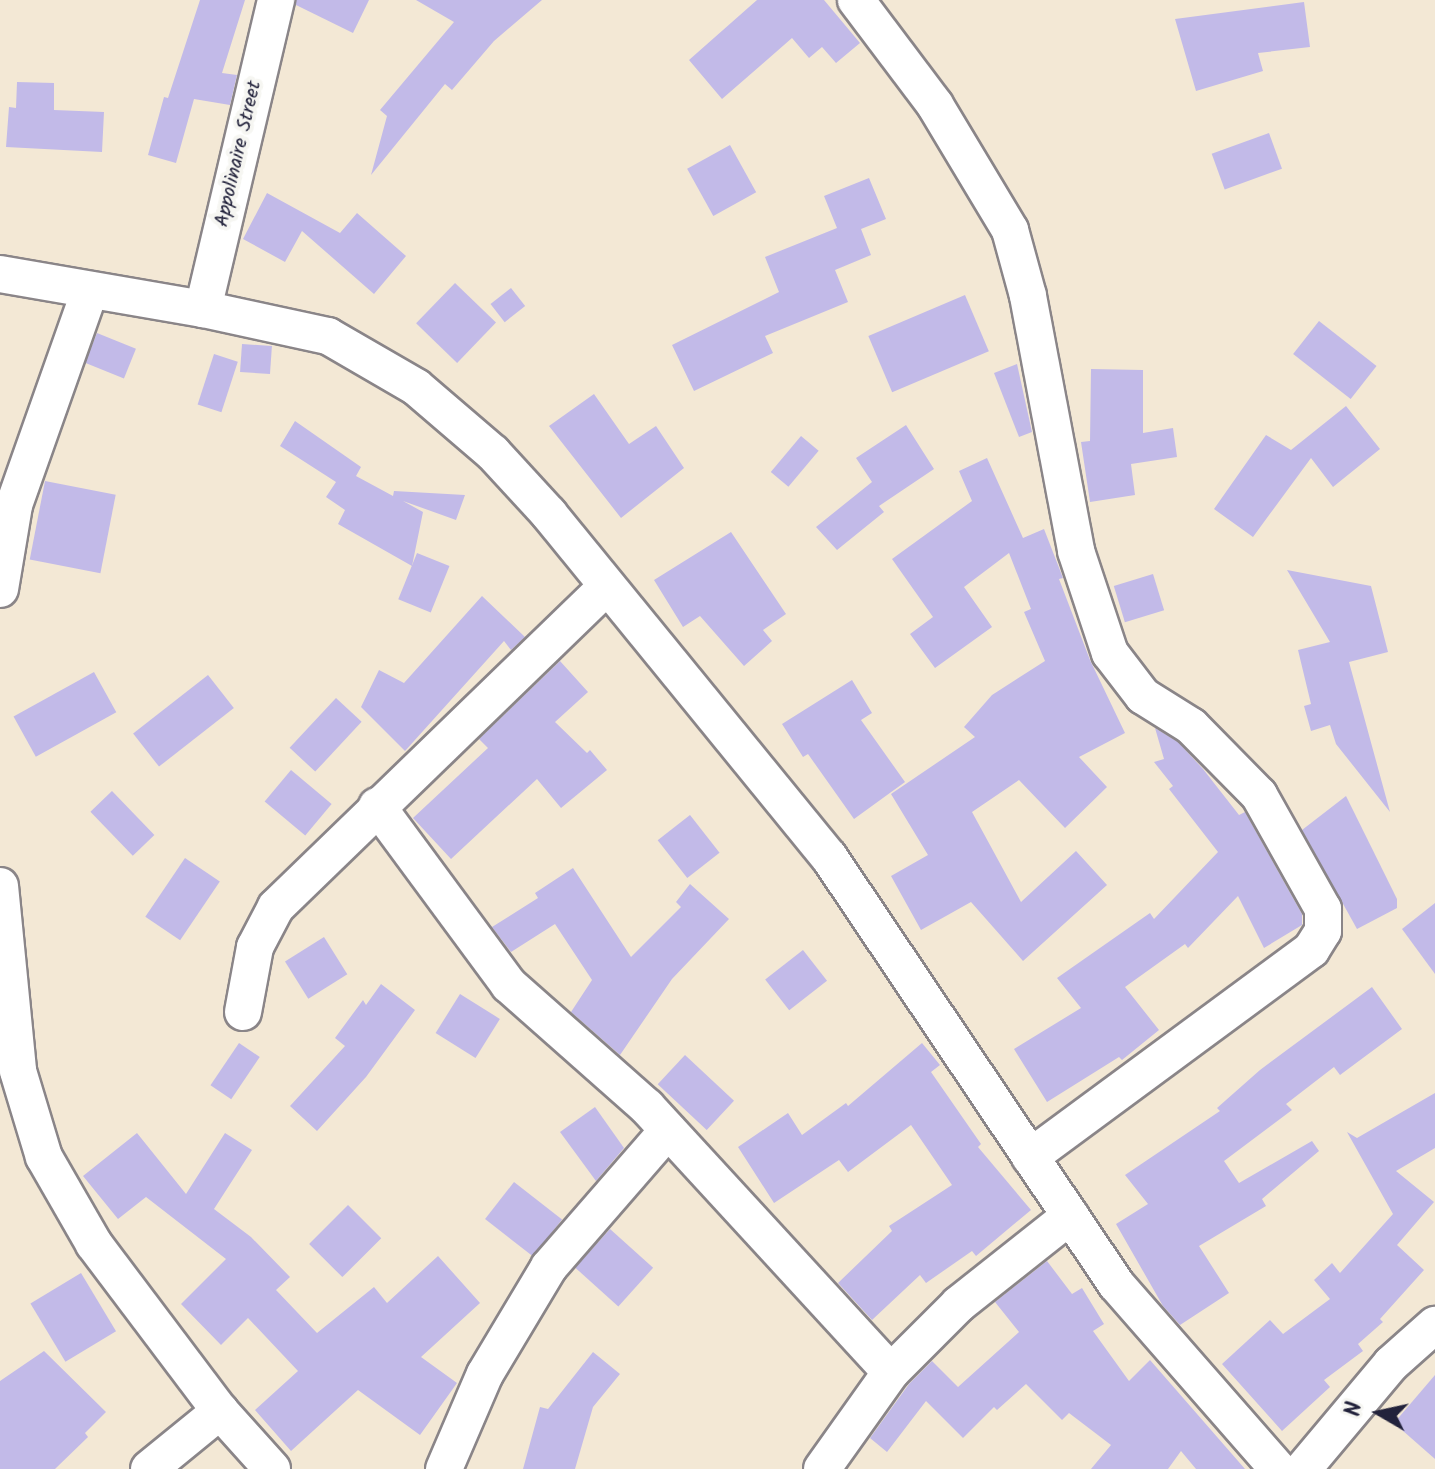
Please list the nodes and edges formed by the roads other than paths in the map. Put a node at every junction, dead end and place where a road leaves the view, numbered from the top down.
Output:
1 (276, 0) edge
2 (856, 0) edge
3 (0, 274) edge
4 (90, 290) junction
5 (203, 309) junction
6 (607, 586) junction
7 (0, 589) edge
8 (377, 806) junction
9 (0, 886) edge
10 (243, 1012) dead end
11 (668, 1130) junction
12 (1030, 1157) junction
13 (1070, 1216) junction
14 (1435, 1325) edge
15 (891, 1372) junction
16 (220, 1411) junction
17 (149, 1469) edge
18 (272, 1469) edge
19 (444, 1469) edge
20 (822, 1469) edge
21 (1278, 1469) edge
22 (1303, 1469) edge

1 - 5 street, Appolinaire Street
2 - 12 street
3 - 4 street
4 - 5 street
4 - 7 street
5 - 6 street
6 - 8 street
6 - 12 street
8 - 10 street
8 - 11 street
9 - 16 street
11 - 15 street
11 - 19 street
12 - 13 street
13 - 15 street
13 - 21 street
14 - 22 street
15 - 20 street
16 - 17 street
16 - 18 street

